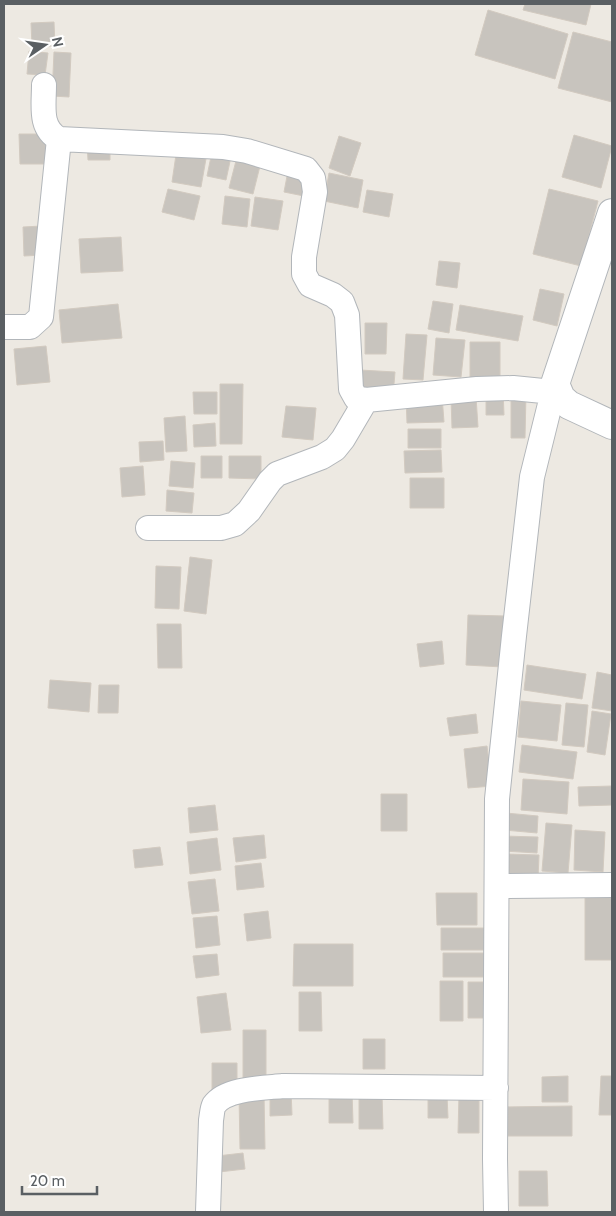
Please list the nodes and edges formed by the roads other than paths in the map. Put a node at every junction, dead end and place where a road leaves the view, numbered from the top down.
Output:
1 (44, 85) dead end
2 (59, 139) junction
3 (612, 213) edge
4 (4, 327) edge
5 (554, 388) junction
6 (366, 400) junction
7 (612, 425) edge
8 (148, 528) dead end
9 (612, 885) edge
10 (497, 886) junction
11 (496, 1088) junction
12 (208, 1212) edge
13 (496, 1212) edge

1 - 2 street
2 - 4 street
2 - 6 street
3 - 5 street
5 - 6 street
5 - 7 street
5 - 10 street
6 - 8 street
9 - 10 street
10 - 11 street
11 - 12 street
11 - 13 street

